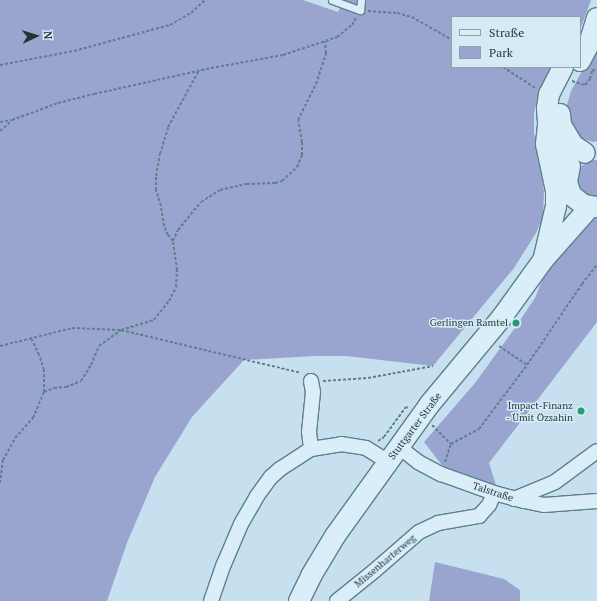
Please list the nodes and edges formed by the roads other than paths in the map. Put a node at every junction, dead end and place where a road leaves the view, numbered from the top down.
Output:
1 (332, 0) edge
2 (361, 0) edge
3 (597, 17) edge
4 (581, 39) edge
5 (581, 59) edge
6 (569, 71) edge
7 (548, 124) junction
8 (591, 153) edge
9 (569, 169) junction
10 (571, 195) junction
11 (593, 207) edge
12 (544, 259) junction
13 (311, 381) road end
14 (312, 449) junction
15 (597, 452) edge
16 (393, 454) junction
17 (494, 493) junction
18 (514, 499) junction
19 (597, 501) edge
20 (211, 601) edge
21 (299, 601) edge
22 (336, 601) edge

1 - 2 lane
3 - 4 main road
3 - 5 main road
6 - 7 main road
6 - 8 main road
7 - 9 main road
7 - 12 main road
8 - 9 main road
9 - 10 main road
10 - 11 main road
10 - 12 main road, Stuttgarter Straße
11 - 12 main road, Stuttgarter Straße
12 - 16 main road, Stuttgarter Straße
13 - 14 street
14 - 16 street, Talstraße
14 - 20 street
15 - 18 street
16 - 17 street, Talstraße
16 - 21 main road, Stuttgarter Straße
17 - 18 street, Talstraße
17 - 22 street, Missenharterweg
18 - 19 street, Talstraße

